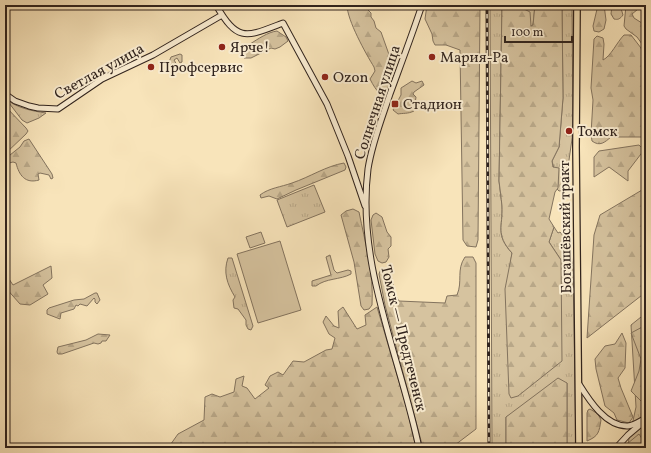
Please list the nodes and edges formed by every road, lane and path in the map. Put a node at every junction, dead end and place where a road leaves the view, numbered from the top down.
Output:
1 (216, 5) edge
2 (422, 5) edge
3 (577, 5) edge
4 (222, 15) junction
5 (5, 94) edge
6 (366, 209) junction
7 (579, 384) junction
8 (589, 399) junction
9 (579, 401) junction
10 (646, 419) edge
11 (621, 425) junction
12 (628, 435) junction
13 (419, 448) edge
14 (579, 448) edge
15 (616, 448) edge

1 - 4 street
2 - 6 street, Солнечная улица
3 - 7 main road, Богашёвский тракт
4 - 5 street, Светлая улица
4 - 6 street
6 - 13 street, Томск — Предтеченск
7 - 8 street
7 - 9 main road, Богашёвский тракт
8 - 9 street
8 - 11 street
9 - 14 main road, Богашёвский тракт
10 - 11 street
10 - 12 street
11 - 12 street
12 - 15 street

